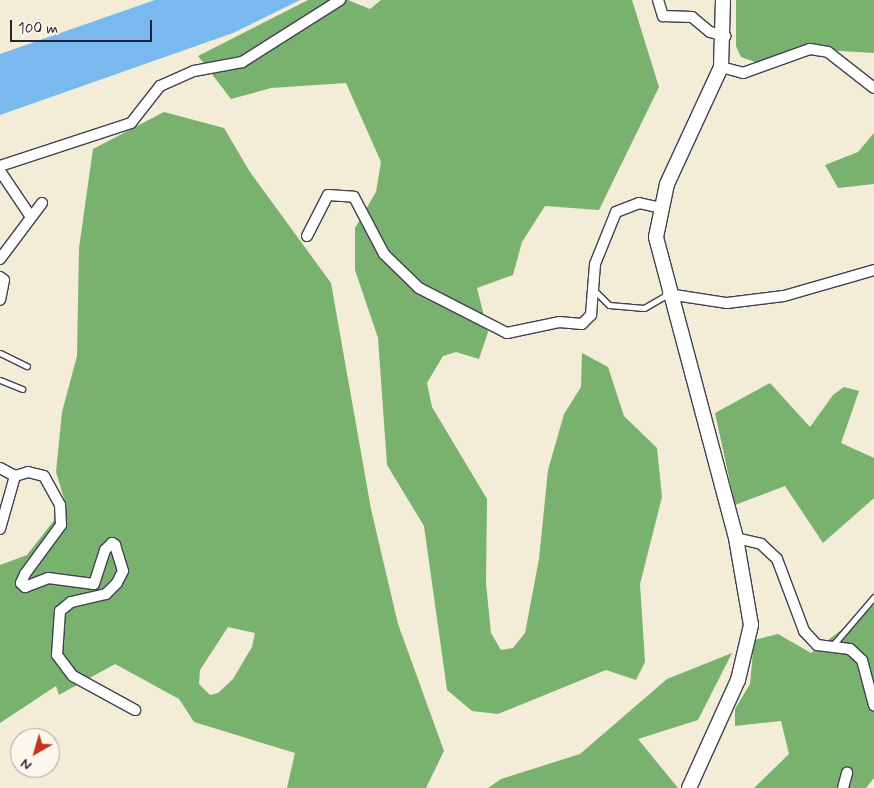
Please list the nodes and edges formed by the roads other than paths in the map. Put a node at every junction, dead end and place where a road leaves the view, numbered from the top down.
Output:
1 (340, 0) edge
2 (658, 0) edge
3 (723, 0) edge
4 (725, 36) junction
5 (721, 67) junction
6 (874, 88) edge
7 (0, 166) edge
8 (0, 171) edge
9 (42, 203) dead end
10 (660, 208) junction
11 (31, 217) junction
12 (307, 236) dead end
13 (0, 258) edge
14 (874, 270) edge
15 (0, 277) edge
16 (596, 292) junction
17 (668, 294) junction
18 (0, 300) edge
19 (0, 353) edge
20 (27, 366) dead end
21 (0, 380) edge
22 (22, 389) dead end
23 (0, 468) edge
24 (16, 476) junction
25 (0, 529) edge
26 (736, 538) junction
27 (874, 597) edge
28 (831, 647) junction
29 (874, 705) edge
30 (134, 710) dead end
31 (847, 773) dead end
32 (689, 788) edge
33 (843, 788) edge

1 - 7 street
2 - 4 street
3 - 4 street
4 - 5 street
5 - 6 street
5 - 10 street
8 - 11 street
9 - 11 street
10 - 16 street
10 - 17 street
11 - 13 street
12 - 16 street
14 - 17 street
15 - 18 street
16 - 17 lane
17 - 26 street
19 - 20 lane
21 - 22 lane
23 - 24 street
24 - 25 street
24 - 30 street
26 - 28 street
26 - 32 street
27 - 28 lane
28 - 29 street
31 - 33 street

